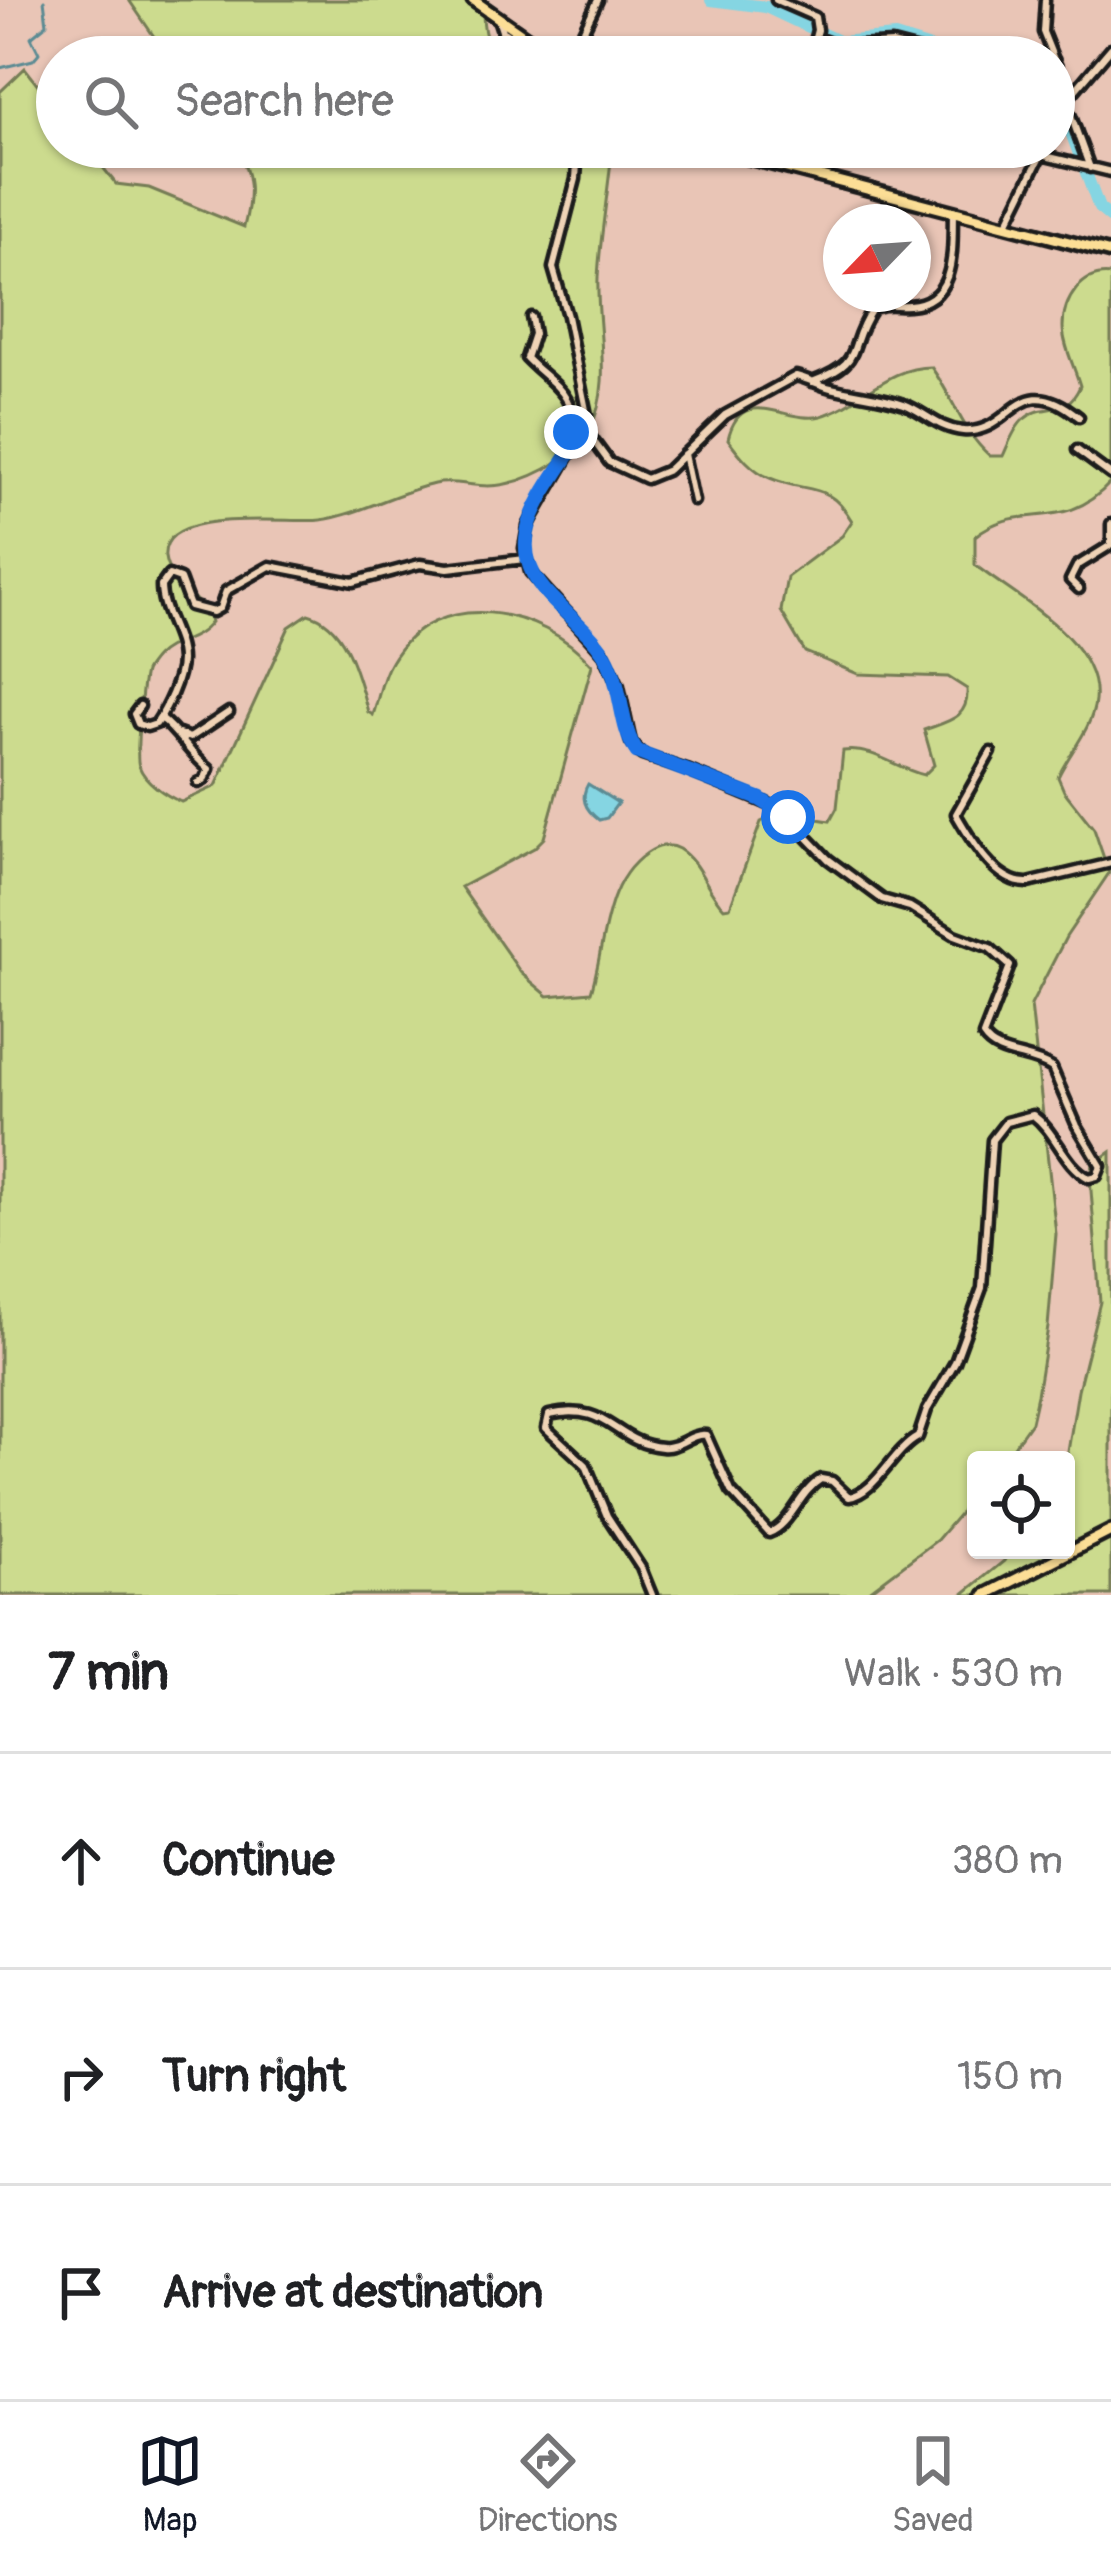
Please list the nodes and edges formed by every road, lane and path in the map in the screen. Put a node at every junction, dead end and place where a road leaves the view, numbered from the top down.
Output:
1 (473, 0) edge
2 (598, 0) edge
3 (776, 0) edge
4 (1045, 0) edge
5 (499, 18) junction
6 (509, 36) edge
7 (524, 36) edge
8 (582, 36) edge
9 (815, 36) edge
10 (1045, 36) edge
11 (1111, 48) edge
12 (1075, 91) edge
13 (1075, 129) edge
14 (1075, 163) edge
15 (576, 168) edge
16 (785, 168) edge
17 (1035, 168) edge
18 (1090, 168) junction
19 (1111, 172) edge
20 (953, 213) junction
21 (1006, 226) junction
22 (1111, 253) edge
23 (531, 317) dead end
24 (812, 382) junction
25 (1079, 417) dead end
26 (584, 428) junction
27 (574, 446) junction
28 (1077, 450) dead end
29 (684, 454) junction
30 (1111, 476) edge
31 (694, 501) dead end
32 (1111, 524) edge
33 (1111, 544) edge
34 (525, 560) junction
35 (1079, 590) dead end
36 (140, 706) dead end
37 (229, 712) dead end
38 (160, 718) junction
39 (179, 734) junction
40 (991, 752) dead end
41 (197, 783) dead end
42 (1111, 862) edge
43 (1111, 1531) edge
44 (1007, 1590) edge
45 (652, 1595) edge
46 (986, 1595) edge

1 - 5 highway
2 - 8 street
3 - 9 street
4 - 10 street
5 - 6 street
5 - 7 highway
11 - 12 street
13 - 18 street
14 - 18 street
15 - 26 street
16 - 20 highway
17 - 21 street
18 - 19 street
20 - 21 highway
20 - 24 street
21 - 22 highway
23 - 27 street
24 - 25 street
24 - 29 street
26 - 27 street
26 - 29 street
27 - 34 street
28 - 30 street
29 - 31 street
32 - 33 street
33 - 35 street
34 - 38 street
34 - 45 street
36 - 38 street
37 - 39 street
38 - 39 street
39 - 41 street
40 - 42 street
43 - 44 highway
44 - 46 highway

